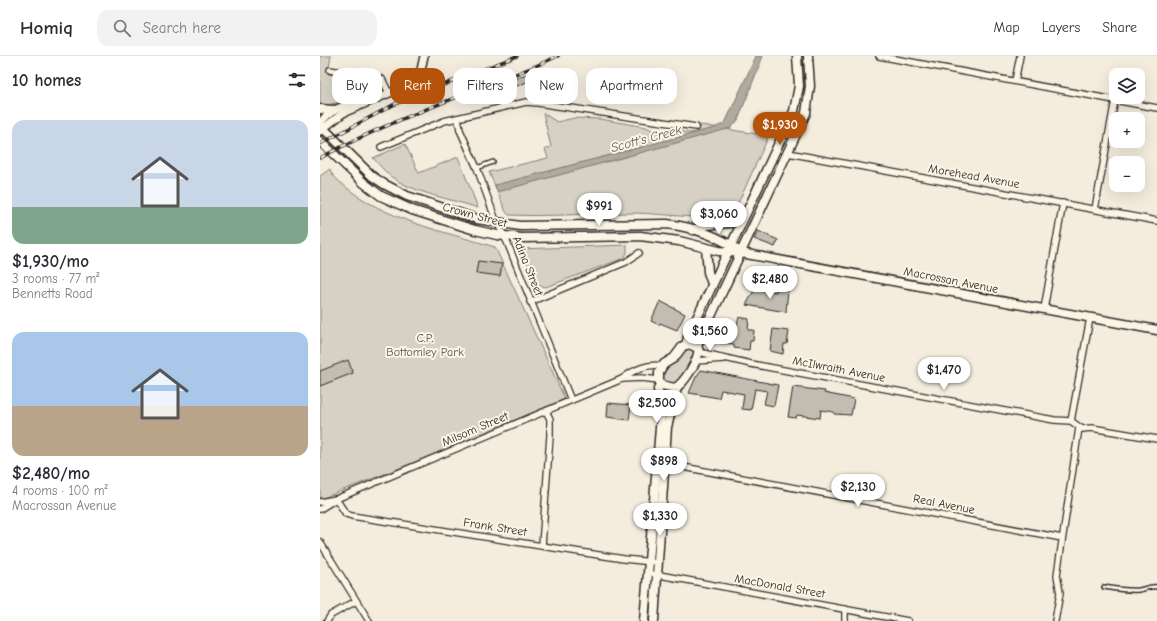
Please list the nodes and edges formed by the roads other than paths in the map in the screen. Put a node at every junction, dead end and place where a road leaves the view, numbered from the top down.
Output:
1 (424, 56) edge
2 (797, 56) edge
3 (808, 56) edge
4 (879, 56) edge
5 (1020, 56) edge
6 (330, 70) dead end
7 (1016, 81) junction
8 (389, 93) junction
9 (382, 96) edge
10 (1109, 99) edge
11 (356, 104) edge
12 (364, 104) edge
13 (1115, 104) edge
14 (1136, 104) edge
15 (1157, 108) edge
16 (320, 109) edge
17 (334, 110) junction
18 (458, 118) junction
19 (321, 126) edge
20 (696, 127) dead end
21 (320, 141) edge
22 (381, 147) dead end
23 (788, 152) junction
24 (493, 162) dead end
25 (477, 168) junction
26 (1063, 204) junction
27 (1095, 209) junction
28 (1157, 221) edge
29 (741, 222) junction
30 (497, 223) junction
31 (693, 230) junction
32 (504, 237) junction
33 (731, 244) junction
34 (706, 248) junction
35 (639, 253) dead end
36 (727, 253) junction
37 (741, 253) junction
38 (712, 284) junction
39 (530, 302) junction
40 (1044, 310) junction
41 (1090, 318) junction
42 (1157, 330) edge
43 (686, 345) junction
44 (698, 349) junction
45 (726, 359) junction
46 (695, 361) junction
47 (662, 366) junction
48 (622, 379) junction
49 (659, 382) junction
50 (677, 388) junction
51 (571, 400) junction
52 (546, 411) junction
53 (1071, 421) junction
54 (1079, 428) junction
55 (1157, 439) edge
56 (656, 462) junction
57 (664, 464) junction
58 (336, 499) junction
59 (320, 502) edge
60 (320, 510) edge
61 (1062, 538) junction
62 (320, 542) edge
63 (542, 545) junction
64 (648, 561) junction
65 (658, 562) junction
66 (648, 573) junction
67 (657, 575) junction
68 (1104, 587) dead end
69 (1157, 587) edge
70 (356, 601) junction
71 (845, 609) junction
72 (327, 621) edge
73 (369, 621) edge
74 (644, 621) edge
75 (654, 621) edge
76 (845, 621) edge
77 (908, 621) edge
78 (1055, 621) edge

1 - 8 street
2 - 29 main road
3 - 23 main road
4 - 7 street
5 - 7 street
6 - 8 street
7 - 10 street
8 - 9 street
11 - 17 street
12 - 19 street
13 - 27 street
14 - 15 street
16 - 17 main road
17 - 19 street
18 - 20 street
18 - 22 street
18 - 25 street, Adina Street
19 - 30 main road, Crown Street
21 - 32 main road, Crown Street
23 - 26 street, Morehead Avenue
23 - 37 main road
24 - 25 lane
25 - 30 street, Adina Street
26 - 27 street, Morehead Avenue
26 - 40 street
27 - 28 street, Morehead Avenue
29 - 31 main road
29 - 33 main road
30 - 31 main road, Crown Street
30 - 32 street, Adina Street
31 - 33 main road, Crown Street
32 - 34 main road, Crown Street
32 - 39 street, Adina Street
33 - 36 main road
33 - 37 main road, Crown Street
34 - 36 main road, Crown Street
34 - 38 main road
35 - 39 street
36 - 37 main road, Crown Street
36 - 38 main road
37 - 40 main road, Macrossan Avenue
37 - 44 main road
38 - 43 main road
39 - 51 street, Adina Street
40 - 41 main road, Macrossan Avenue
41 - 42 main road, Macrossan Avenue
41 - 53 street
43 - 44 main road
43 - 47 main road
44 - 45 street, McIlwraith Avenue
44 - 46 main road
45 - 46 street, McIlwraith Avenue
45 - 53 street, McIlwraith Avenue
46 - 50 main road
47 - 48 street, Milsom Street
47 - 49 main road
48 - 49 street, Milsom Street
48 - 51 street, Milsom Street
49 - 50 main road
49 - 56 main road
50 - 57 main road
51 - 52 street, Milsom Street
52 - 58 street, Milsom Street
52 - 63 street
53 - 54 street
54 - 55 street
54 - 61 street
56 - 57 street, Real Avenue
56 - 64 main road
57 - 61 street, Real Avenue
57 - 65 main road
58 - 59 street, Milsom Street
58 - 60 street, Milsom Street
58 - 63 street, Frank Street
61 - 78 street
62 - 70 street
63 - 64 street, Frank Street
64 - 65 street, Frank Street
64 - 66 main road
65 - 67 main road
66 - 67 street, MacDonald Street
66 - 74 main road
67 - 71 street, MacDonald Street
67 - 75 main road
68 - 69 lane
70 - 72 street
70 - 73 street
71 - 76 street
71 - 77 street, MacDonald Street

